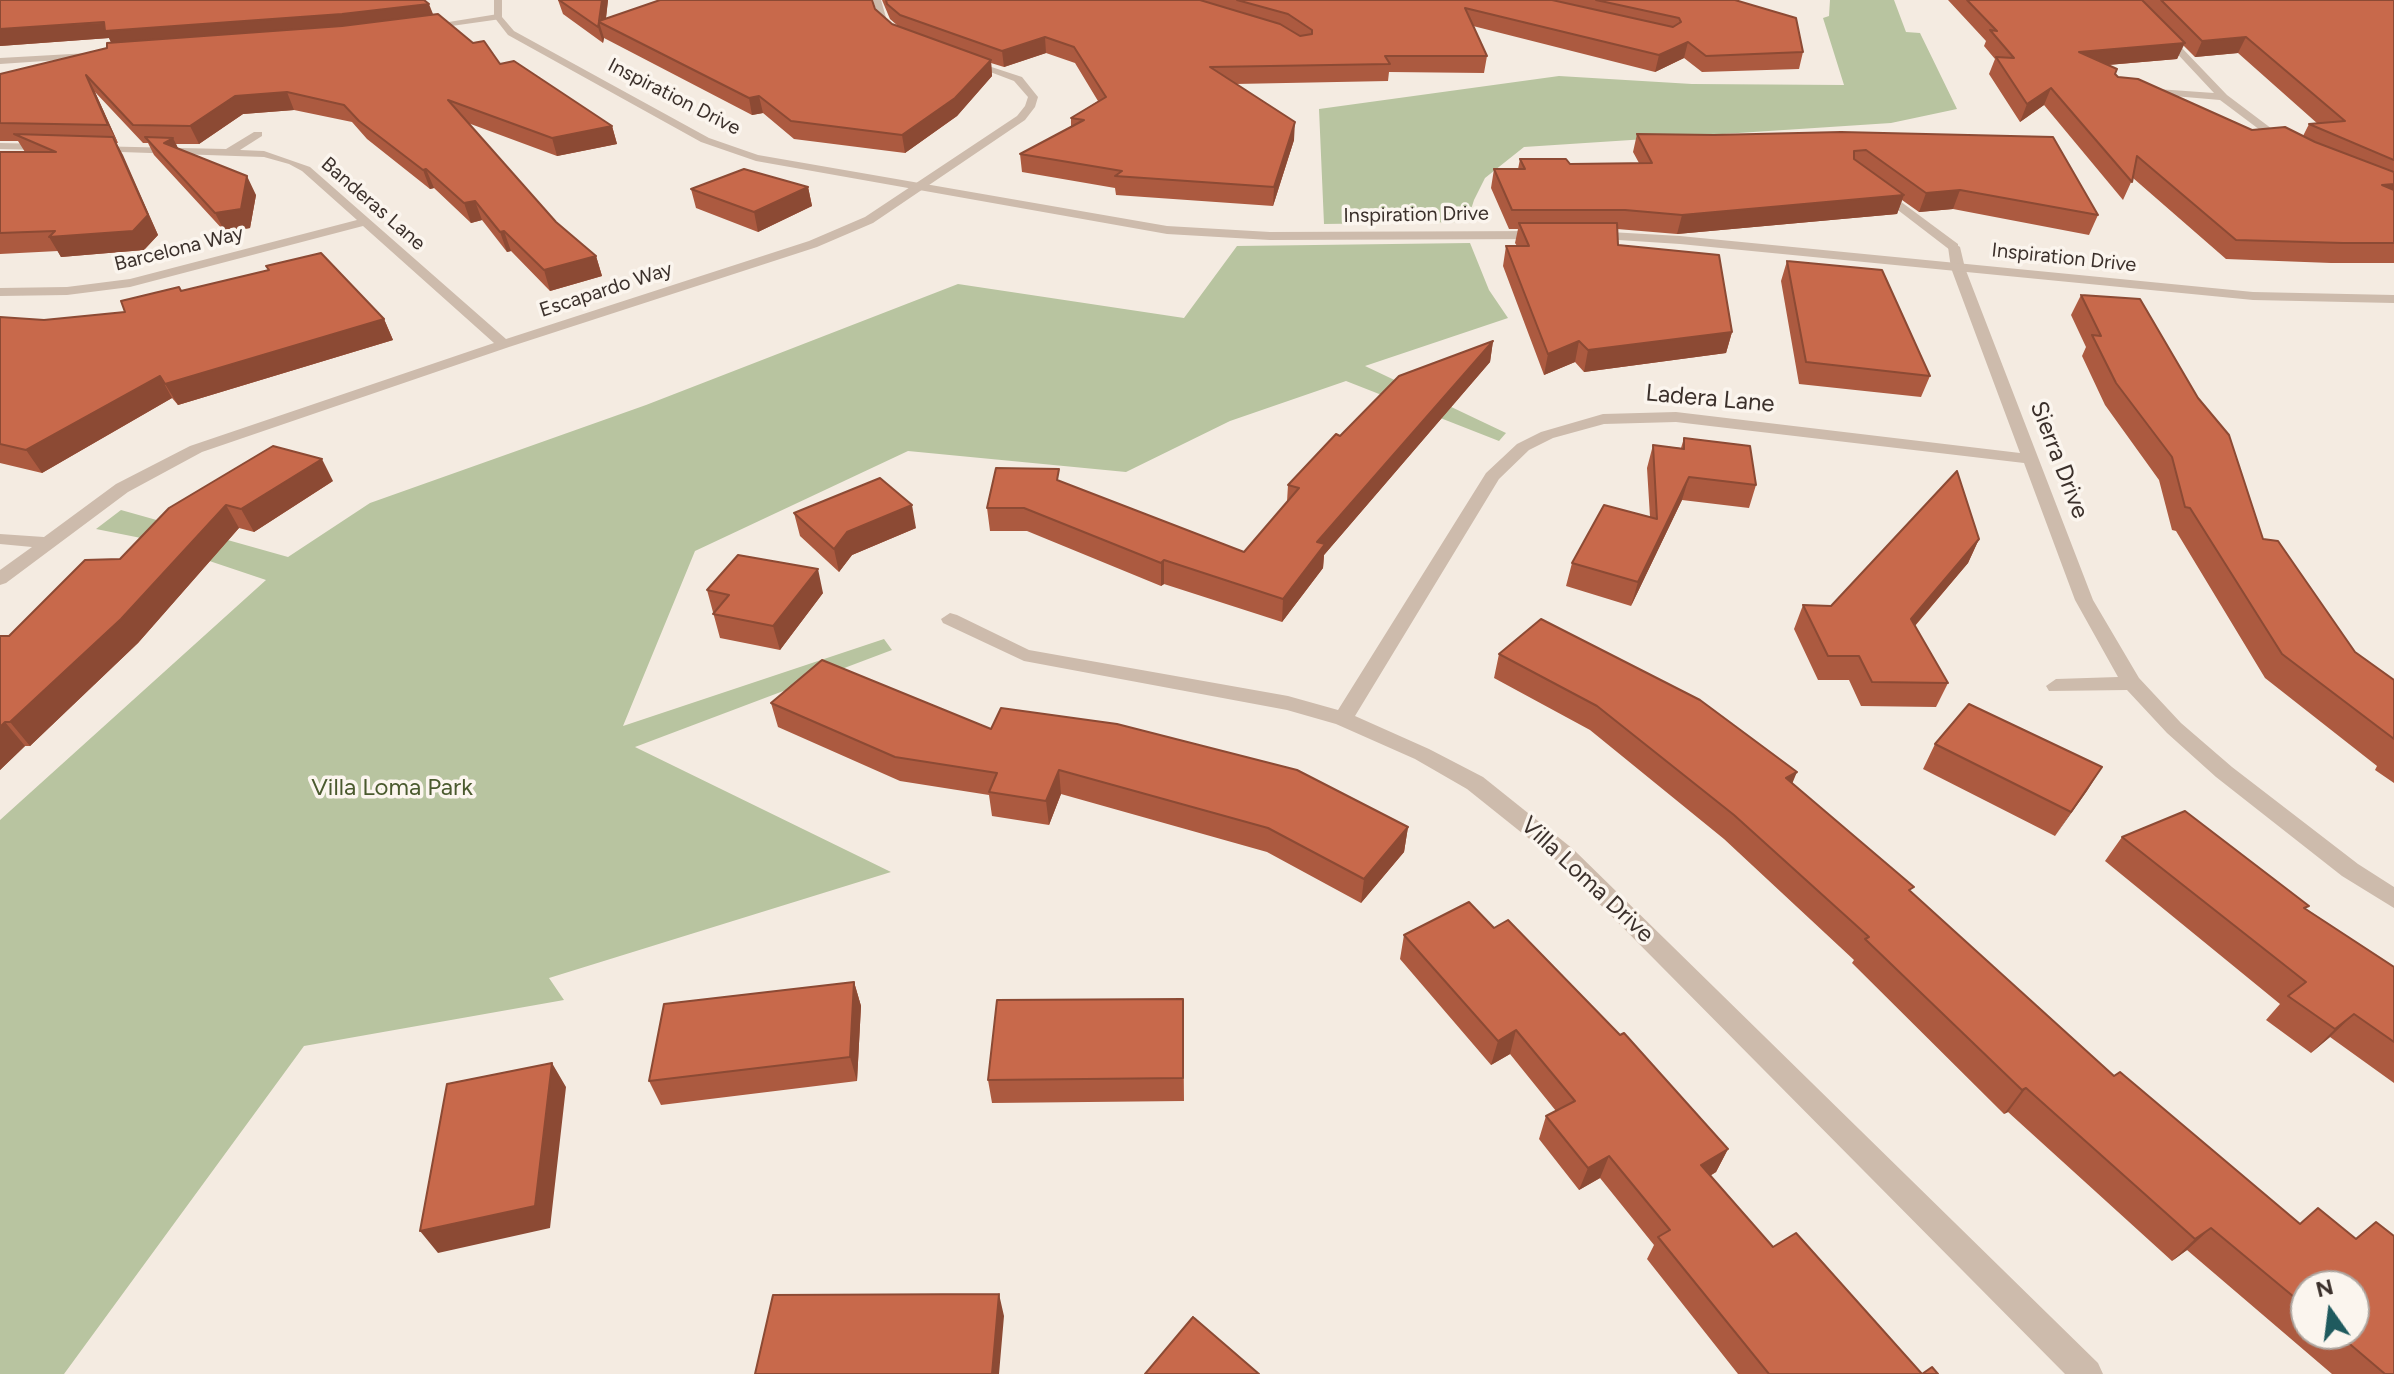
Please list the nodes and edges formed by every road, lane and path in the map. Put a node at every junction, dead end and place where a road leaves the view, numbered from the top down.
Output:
1 (498, 0) edge
2 (872, 1) edge
3 (2132, 6) edge
4 (498, 17) junction
5 (413, 28) edge
6 (909, 41) edge
7 (123, 52) edge
8 (951, 55) edge
9 (0, 61) edge
10 (2130, 90) edge
11 (2223, 97) junction
12 (258, 134) dead end
13 (0, 146) edge
14 (61, 147) edge
15 (77, 148) edge
16 (2300, 150) edge
17 (230, 151) junction
18 (1867, 182) edge
19 (919, 187) junction
20 (365, 222) junction
21 (1561, 235) edge
22 (1576, 235) edge
23 (1958, 268) junction
24 (93, 289) junction
25 (0, 292) edge
26 (2394, 299) edge
27 (86, 305) dead end
28 (504, 344) junction
29 (2031, 459) junction
30 (0, 539) edge
31 (47, 543) junction
32 (0, 579) edge
33 (950, 619) dead end
34 (2132, 683) junction
35 (2056, 686) dead end
36 (1343, 719) junction
37 (2394, 899) edge
38 (2087, 1374) edge

1 - 4 street
2 - 6 street
3 - 11 street
4 - 5 street
4 - 19 street, Inspiration Drive
7 - 9 street
8 - 19 street, Escapardo Way
10 - 11 street
11 - 16 street
12 - 17 street
13 - 14 street
15 - 17 street, Banderas Lane
17 - 20 street, Banderas Lane
18 - 23 street, Sierra Drive
19 - 21 street, Inspiration Drive
19 - 28 street, Escapardo Way
20 - 24 street, Barcelona Way
20 - 28 street, Banderas Lane
22 - 23 street, Inspiration Drive
23 - 26 street, Inspiration Drive
23 - 29 street, Sierra Drive
24 - 25 street, Barcelona Way
24 - 27 street
28 - 31 street, Escapardo Way
29 - 34 street, Sierra Drive
29 - 36 street, Ladera Lane
30 - 31 street
31 - 32 street, Escapardo Way
33 - 36 street, Villa Loma Drive
34 - 35 street
34 - 37 street, Sierra Drive
36 - 38 street, Villa Loma Drive

